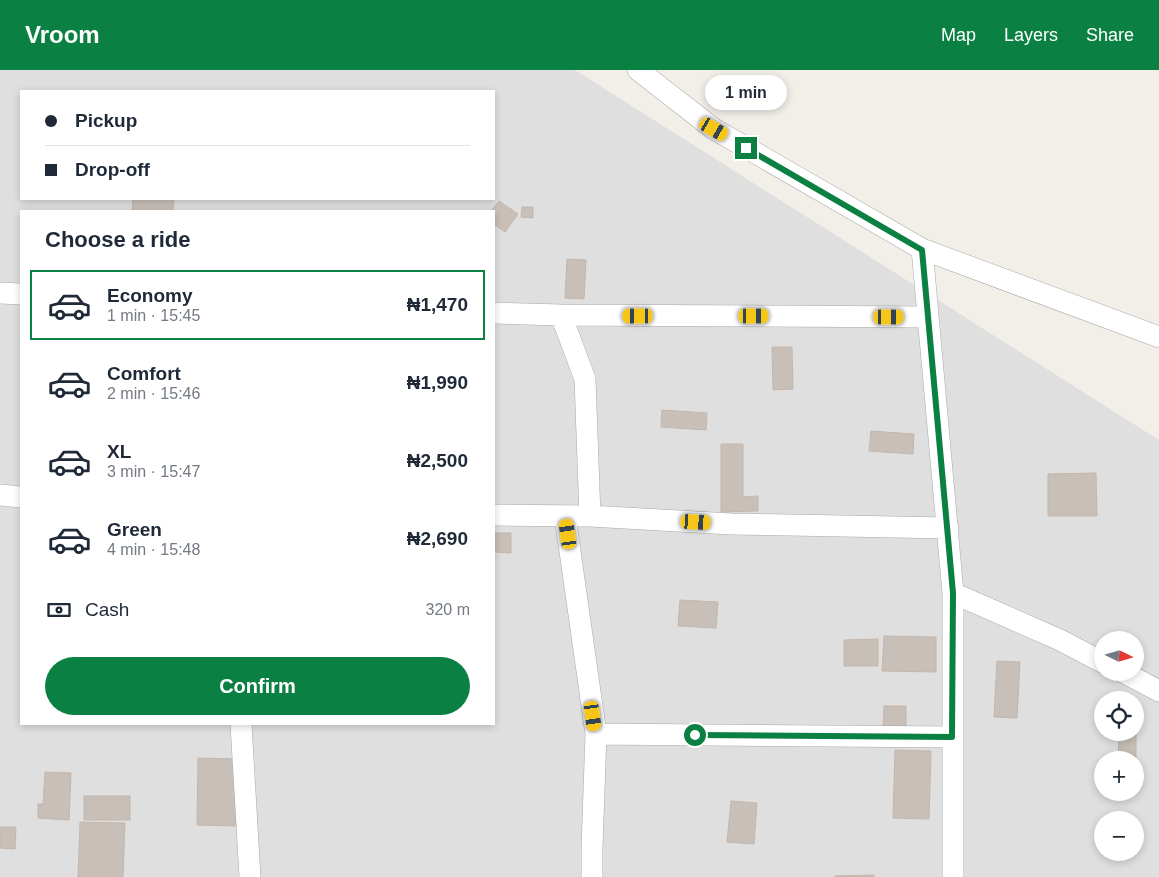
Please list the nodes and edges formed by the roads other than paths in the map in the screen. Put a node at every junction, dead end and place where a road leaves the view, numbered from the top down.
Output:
1 (638, 70) edge
2 (922, 250) junction
3 (0, 293) edge
4 (20, 294) edge
5 (495, 313) edge
6 (561, 315) junction
7 (928, 317) junction
8 (1159, 337) edge
9 (0, 495) edge
10 (20, 497) edge
11 (495, 515) edge
12 (565, 516) junction
13 (590, 516) junction
14 (948, 528) junction
15 (953, 593) junction
16 (1094, 658) edge
17 (1140, 681) edge
18 (1159, 691) edge
19 (241, 725) edge
20 (596, 734) junction
21 (952, 737) junction
22 (250, 877) edge
23 (592, 877) edge
24 (953, 877) edge

1 - 2 street
2 - 7 street
2 - 8 street
3 - 4 street
5 - 6 street
6 - 7 street
6 - 13 street
7 - 14 street
9 - 10 street
11 - 12 street
12 - 13 street
12 - 20 street
13 - 14 street
14 - 15 street
15 - 16 street
15 - 21 street
17 - 18 street
19 - 22 street
20 - 21 street
20 - 23 street
21 - 24 street

